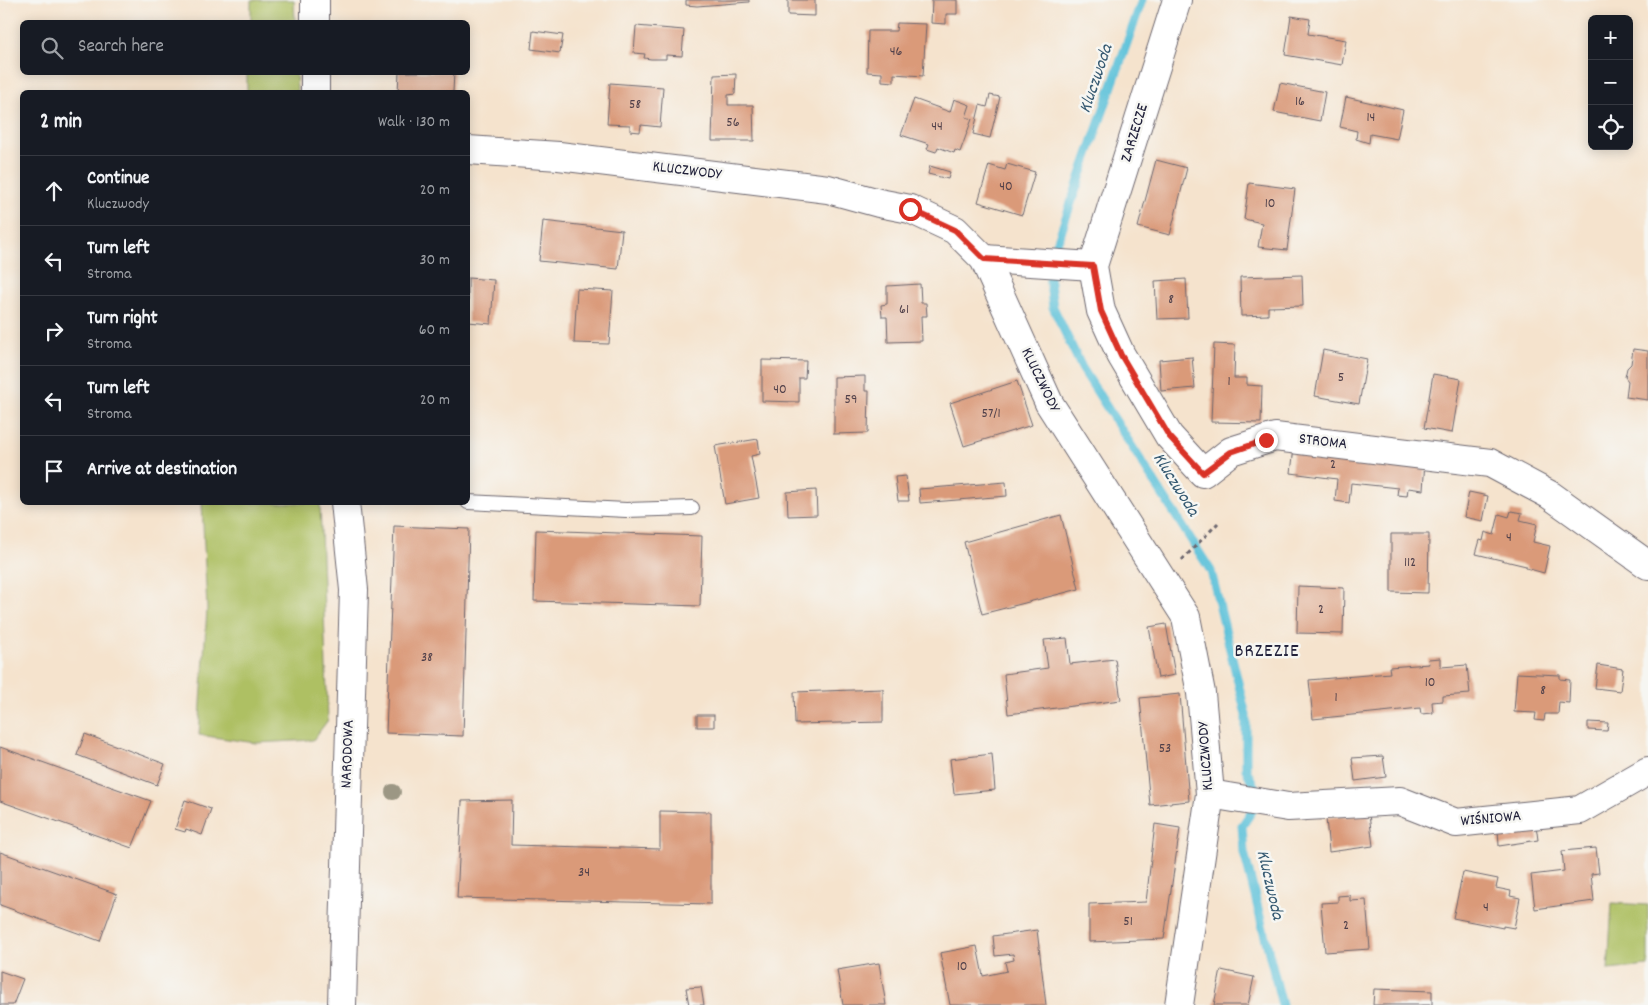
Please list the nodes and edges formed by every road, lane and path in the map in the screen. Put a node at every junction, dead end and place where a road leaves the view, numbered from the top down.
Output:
1 (315, 0) edge
2 (1177, 0) edge
3 (315, 20) edge
4 (315, 75) edge
5 (314, 90) edge
6 (470, 150) edge
7 (984, 259) junction
8 (1084, 266) junction
9 (470, 502) edge
10 (345, 505) edge
11 (692, 508) dead end
12 (1218, 523) dead end
13 (1648, 565) edge
14 (1162, 580) junction
15 (1648, 771) edge
16 (1221, 795) junction
17 (342, 1005) edge
18 (1179, 1005) edge

1 - 3 street
2 - 8 street, ZARZECZE
4 - 5 street
6 - 7 street, KLUCZWODY
7 - 8 street
7 - 14 street, KLUCZWODY
8 - 13 street, STROMA
9 - 11 lane
10 - 17 street, NARODOWA
12 - 14 path
14 - 16 street, KLUCZWODY
15 - 16 street, WIŚNIOWA
16 - 18 street, KLUCZWODY

